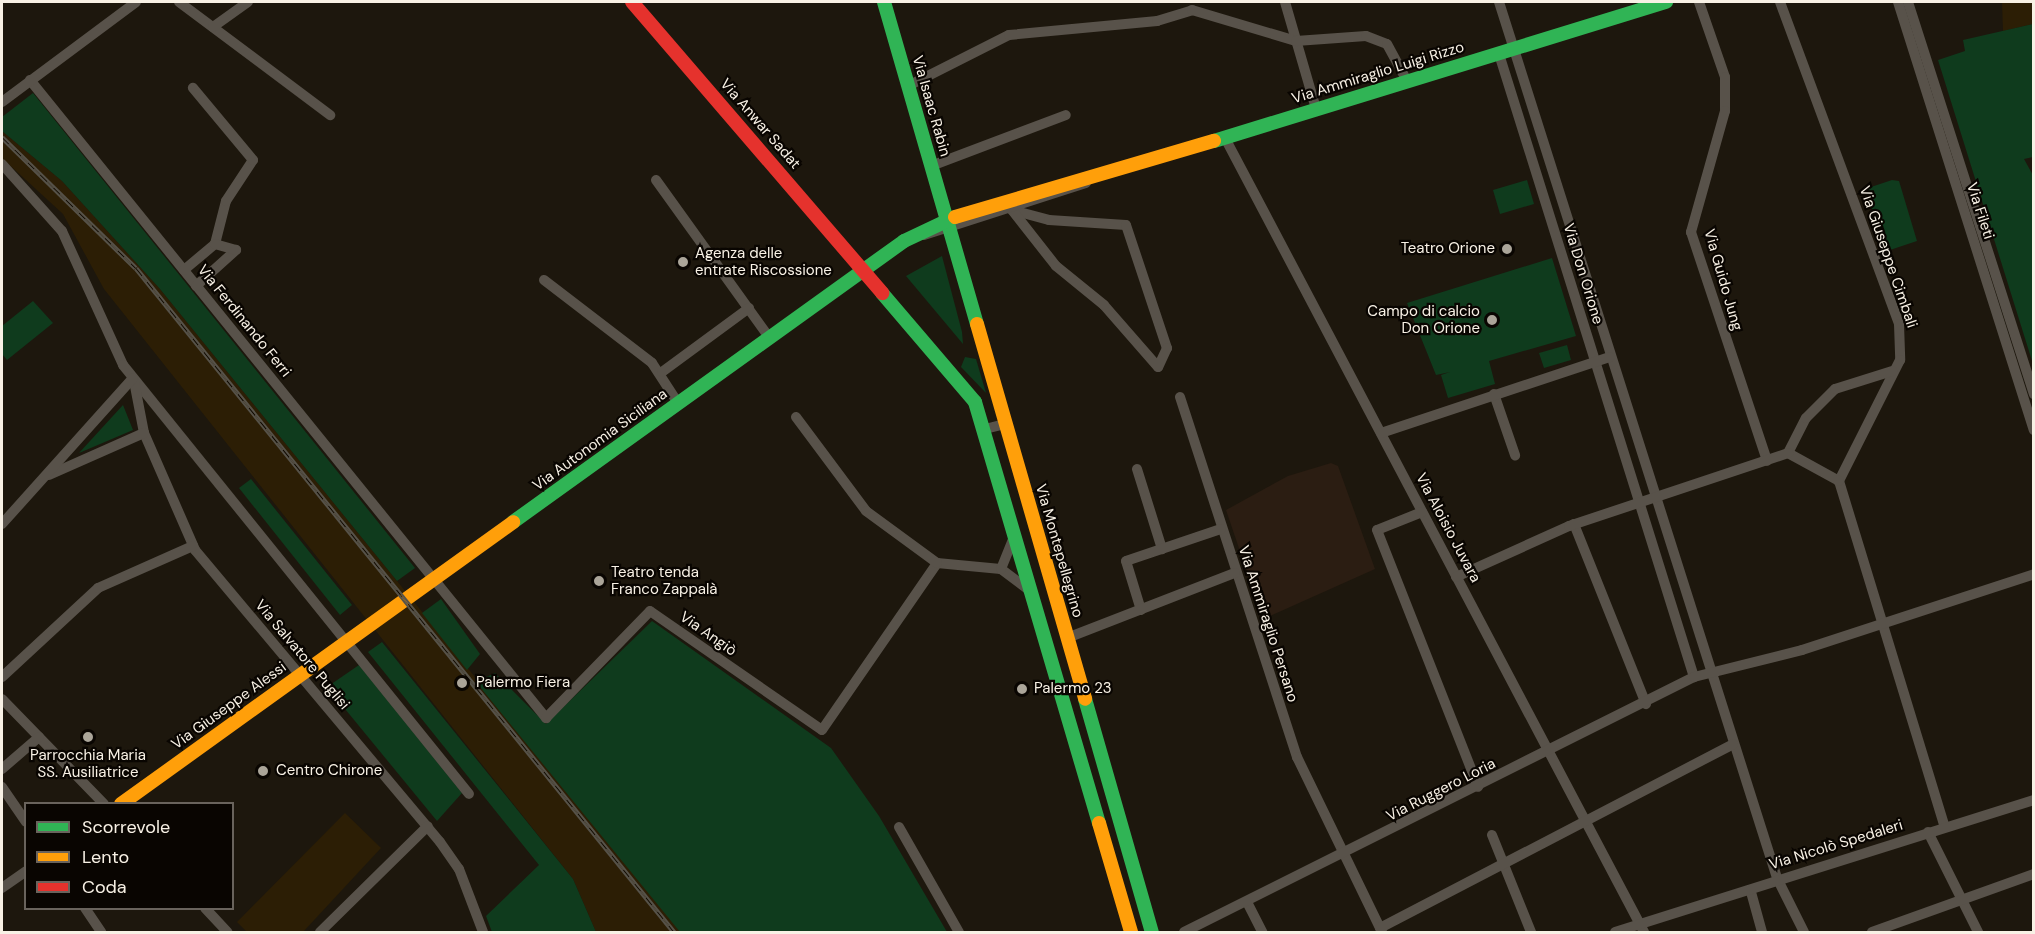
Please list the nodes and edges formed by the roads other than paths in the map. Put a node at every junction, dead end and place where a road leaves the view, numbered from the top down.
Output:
1 (136, 2) edge
2 (179, 2) edge
3 (248, 2) edge
4 (632, 2) edge
5 (884, 2) edge
6 (1285, 2) edge
7 (1499, 2) edge
8 (1666, 2) edge
9 (1699, 2) edge
10 (1780, 2) edge
11 (1898, 2) edge
12 (1908, 2) edge
13 (213, 27) junction
14 (1296, 41) junction
15 (1514, 49) junction
16 (1499, 54) junction
17 (30, 80) junction
18 (1407, 81) junction
19 (908, 86) junction
20 (194, 88) dead end
21 (2, 102) edge
22 (1316, 109) junction
23 (330, 115) dead end
24 (1066, 115) dead end
25 (1225, 138) junction
26 (2, 164) edge
27 (932, 166) junction
28 (1100, 176) junction
29 (656, 180) dead end
30 (1012, 210) junction
31 (949, 225) junction
32 (215, 244) junction
33 (863, 269) junction
34 (184, 270) junction
35 (544, 280) dead end
36 (196, 286) junction
37 (749, 308) junction
38 (769, 337) junction
39 (1610, 357) junction
40 (1595, 362) junction
41 (1892, 371) junction
42 (662, 372) junction
43 (130, 382) junction
44 (1494, 394) junction
45 (2034, 394) edge
46 (1180, 397) dead end
47 (678, 404) junction
48 (795, 417) dead end
49 (1005, 424) junction
50 (985, 429) junction
51 (2034, 430) edge
52 (144, 433) junction
53 (1381, 433) junction
54 (1788, 453) junction
55 (1515, 455) dead end
56 (1767, 461) junction
57 (1137, 469) dead end
58 (43, 478) junction
59 (1839, 481) junction
60 (1656, 498) junction
61 (1640, 504) junction
62 (1422, 512) junction
63 (2, 524) edge
64 (1574, 524) junction
65 (1221, 529) junction
66 (1015, 534) junction
67 (194, 546) junction
68 (1162, 549) junction
69 (938, 563) junction
70 (1001, 569) junction
71 (1235, 573) junction
72 (2034, 574) edge
73 (1456, 577) junction
74 (430, 583) junction
75 (1032, 592) junction
76 (1141, 610) junction
77 (1885, 623) junction
78 (1067, 638) junction
79 (352, 639) junction
80 (1711, 675) junction
81 (300, 676) junction
82 (2, 677) edge
83 (1694, 677) junction
84 (1082, 687) junction
85 (1061, 693) junction
86 (2, 699) edge
87 (1646, 704) junction
88 (39, 737) junction
89 (1733, 744) junction
90 (1549, 752) junction
91 (2, 769) edge
92 (1479, 787) junction
93 (2, 788) edge
94 (469, 794) dead end
95 (2034, 800) edge
96 (102, 802) edge
97 (124, 802) edge
98 (24, 819) edge
99 (1587, 823) junction
100 (428, 826) junction
101 (899, 827) dead end
102 (1945, 827) junction
103 (1928, 832) junction
104 (1492, 835) dead end
105 (1343, 855) junction
106 (1504, 866) junction
107 (24, 872) edge
108 (2034, 874) edge
109 (1777, 878) junction
110 (2, 888) edge
111 (1751, 892) junction
112 (1962, 900) junction
113 (1247, 902) junction
114 (86, 910) edge
115 (205, 910) edge
116 (1642, 929) edge
117 (1381, 930) edge
118 (101, 933) edge
119 (227, 933) edge
120 (320, 933) edge
121 (483, 933) edge
122 (959, 933) edge
123 (1131, 933) edge
124 (1152, 933) edge
125 (1184, 933) edge
126 (1262, 933) edge
127 (1531, 933) edge
128 (1615, 933) edge
129 (1762, 933) edge
130 (1804, 933) edge
131 (1872, 933) edge
132 (1978, 933) edge

1 - 17 street
2 - 13 street
3 - 13 street
4 - 33 street, Via Anwar Sadat
5 - 19 street, Via Isaac Rabin
6 - 14 street
7 - 15 street, Via Don Orione
8 - 15 street, Via Ammiraglio Luigi Rizzo
9 - 56 street, Via Guido Jung
10 - 41 street, Via Giuseppe Cimbali
11 - 51 street, Via Fileti
12 - 45 street, Via Fileti
13 - 23 street
14 - 18 street
14 - 19 street
14 - 22 street
15 - 16 street, Via Ammiraglio Luigi Rizzo
15 - 39 street, Via Don Orione
16 - 18 street, Via Ammiraglio Luigi Rizzo
16 - 40 street, Via Don Orione
17 - 21 street
17 - 34 street, Via Ferdinando Ferri
18 - 22 street, Via Ammiraglio Luigi Rizzo
19 - 27 street, Via Isaac Rabin
20 - 32 street
22 - 25 street, Via Ammiraglio Luigi Rizzo
24 - 27 street
25 - 28 street, Via Ammiraglio Luigi Rizzo
25 - 53 street, Via Aloisio Juvara
26 - 43 street, Via Salvatore Puglisi
27 - 31 street, Via Isaac Rabin
28 - 30 street, Via Ammiraglio Luigi Rizzo
28 - 31 street, Via Ammiraglio Luigi Rizzo
29 - 37 street
30 - 30 street
30 - 31 street, Via Ammiraglio Luigi Rizzo
31 - 33 street, Via Autonomia Siciliana
31 - 49 street, Via Montepellegrino
32 - 34 street
32 - 36 street
33 - 38 street, Via Autonomia Siciliana
33 - 50 street, Via Anwar Sadat
34 - 36 street, Via Ferdinando Ferri
35 - 42 street
36 - 74 street, Via Ferdinando Ferri
37 - 38 street
37 - 42 street
38 - 47 street, Via Autonomia Siciliana
39 - 40 street
39 - 60 street, Via Don Orione
40 - 44 street
40 - 61 street, Via Don Orione
41 - 54 street
41 - 59 street, Via Giuseppe Cimbali
42 - 47 street
43 - 52 street, Via Salvatore Puglisi
43 - 58 street
43 - 79 street, Via Salvatore Puglisi
44 - 53 street
44 - 55 street
46 - 65 street, Via Ammiraglio Persano
47 - 74 street, Via Autonomia Siciliana
48 - 69 street
49 - 50 street
49 - 78 street, Via Montepellegrino
50 - 66 street
52 - 58 street
52 - 67 street, Via Salvatore Puglisi
53 - 62 street, Via Aloisio Juvara
54 - 56 street
54 - 59 street
56 - 60 street
57 - 68 street
58 - 63 street
59 - 77 street
60 - 61 street
60 - 80 street, Via Don Orione
61 - 64 street
61 - 83 street, Via Don Orione
62 - 73 street, Via Aloisio Juvara
62 - 92 street
64 - 73 street
64 - 87 street
65 - 68 street
65 - 71 street, Via Ammiraglio Persano
66 - 70 street
66 - 75 street
67 - 81 street, Via Salvatore Puglisi
67 - 82 street
68 - 76 street
69 - 70 street
69 - 74 street, Via Angiò
70 - 75 street
71 - 76 street
71 - 105 street, Via Ammiraglio Persano
72 - 77 street, Via Ruggero Loria
73 - 90 street, Via Aloisio Juvara
74 - 79 street, Via Autonomia Siciliana
75 - 85 street
76 - 78 street
77 - 80 street, Via Ruggero Loria
77 - 102 street
78 - 84 street, Via Montepellegrino
79 - 81 street, Via Giuseppe Alessi
79 - 94 street, Via Salvatore Puglisi
80 - 83 street, Via Ruggero Loria
80 - 89 street, Via Don Orione
81 - 97 street, Via Giuseppe Alessi
81 - 100 street, Via Salvatore Puglisi
83 - 87 street, Via Ruggero Loria
84 - 85 street
84 - 124 street, Via Montepellegrino
85 - 123 street
86 - 88 street
87 - 90 street, Via Ruggero Loria
88 - 91 street
88 - 96 street
89 - 99 street
89 - 109 street, Via Don Orione
90 - 92 street, Via Ruggero Loria
90 - 99 street, Via Aloisio Juvara
92 - 105 street, Via Ruggero Loria
93 - 98 street
95 - 102 street, Via Nicolò Spedaleri
99 - 106 street
99 - 116 street, Via Aloisio Juvara
100 - 120 street
100 - 121 street, Via Salvatore Puglisi
101 - 122 street
102 - 103 street, Via Nicolò Spedaleri
103 - 109 street, Via Nicolò Spedaleri
103 - 112 street
104 - 106 street
105 - 113 street, Via Ruggero Loria
105 - 117 street, Via Ammiraglio Persano
106 - 117 street
106 - 127 street
107 - 110 street
108 - 112 street
109 - 111 street, Via Nicolò Spedaleri
109 - 130 street, Via Don Orione
111 - 116 street, Via Nicolò Spedaleri
111 - 129 street
112 - 131 street
112 - 132 street
113 - 125 street, Via Ruggero Loria
113 - 126 street
114 - 118 street
115 - 119 street
116 - 128 street, Via Nicolò Spedaleri

